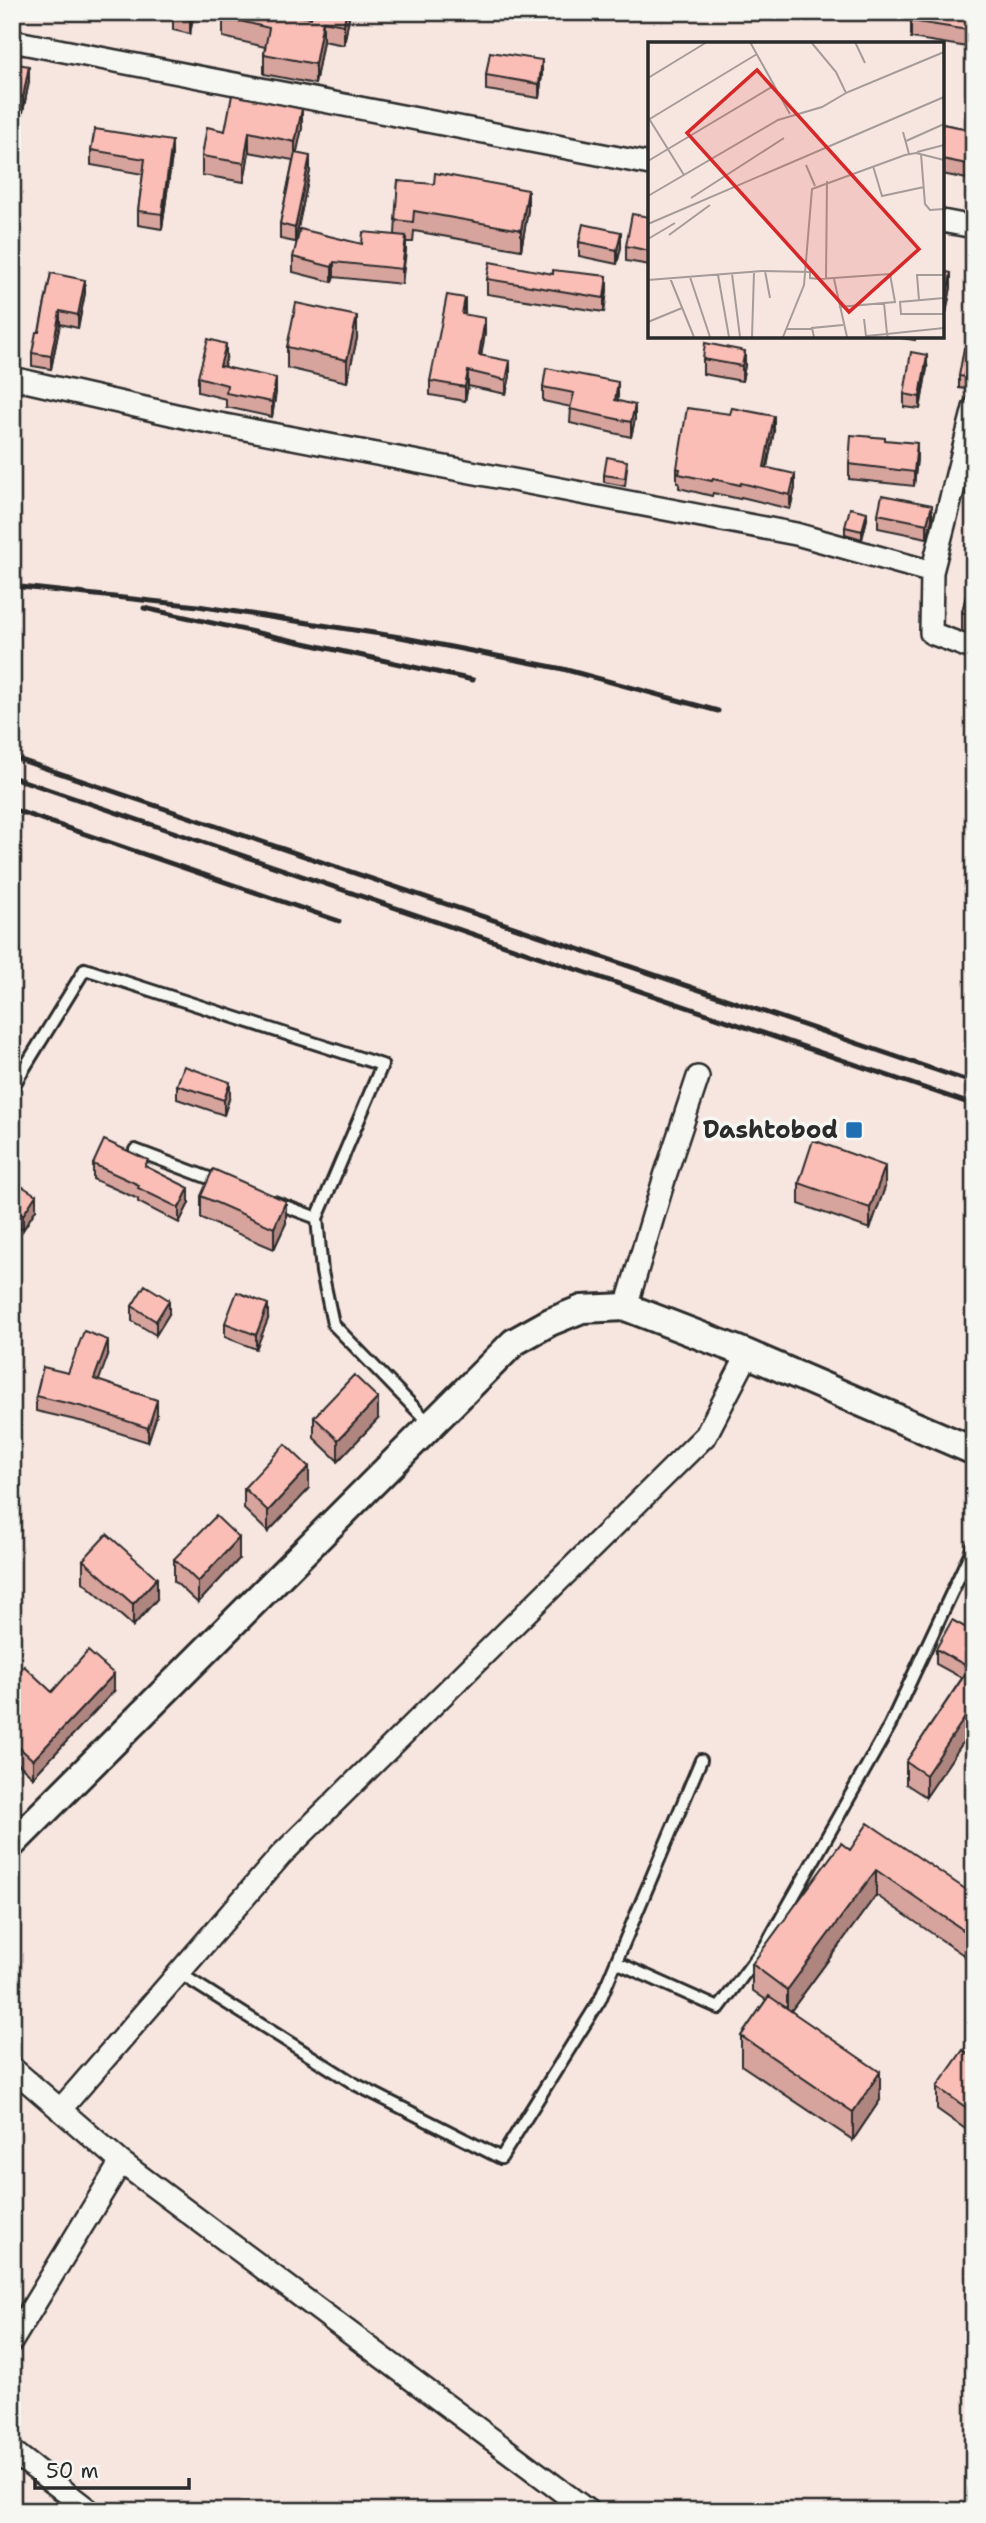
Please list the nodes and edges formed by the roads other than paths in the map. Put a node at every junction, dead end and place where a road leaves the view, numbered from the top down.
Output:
1 (12, 41) edge
2 (648, 164) edge
3 (944, 221) edge
4 (974, 227) edge
5 (12, 378) edge
6 (974, 408) edge
7 (932, 572) junction
8 (974, 649) edge
9 (698, 1077) dead end
10 (12, 1087) edge
11 (135, 1150) dead end
12 (239, 1189) edge
13 (265, 1198) edge
14 (317, 1218) junction
15 (626, 1307) junction
16 (748, 1354) junction
17 (431, 1425) junction
18 (974, 1451) edge
19 (974, 1545) edge
20 (701, 1760) dead end
21 (12, 1844) edge
22 (616, 1962) junction
23 (179, 1973) junction
24 (12, 2068) edge
25 (61, 2110) junction
26 (121, 2162) junction
27 (12, 2341) edge
28 (12, 2451) edge
29 (90, 2511) edge
30 (588, 2511) edge

1 - 2 street
3 - 4 street
5 - 7 street
6 - 7 street
7 - 8 street
9 - 15 street
10 - 14 lane
11 - 12 lane
13 - 14 lane
14 - 17 lane
15 - 16 street
15 - 17 street
16 - 18 street
16 - 23 street
17 - 21 street
19 - 22 lane
20 - 22 lane
22 - 23 lane
23 - 25 street
24 - 25 street
25 - 26 street
26 - 27 street
26 - 30 street
28 - 29 street

